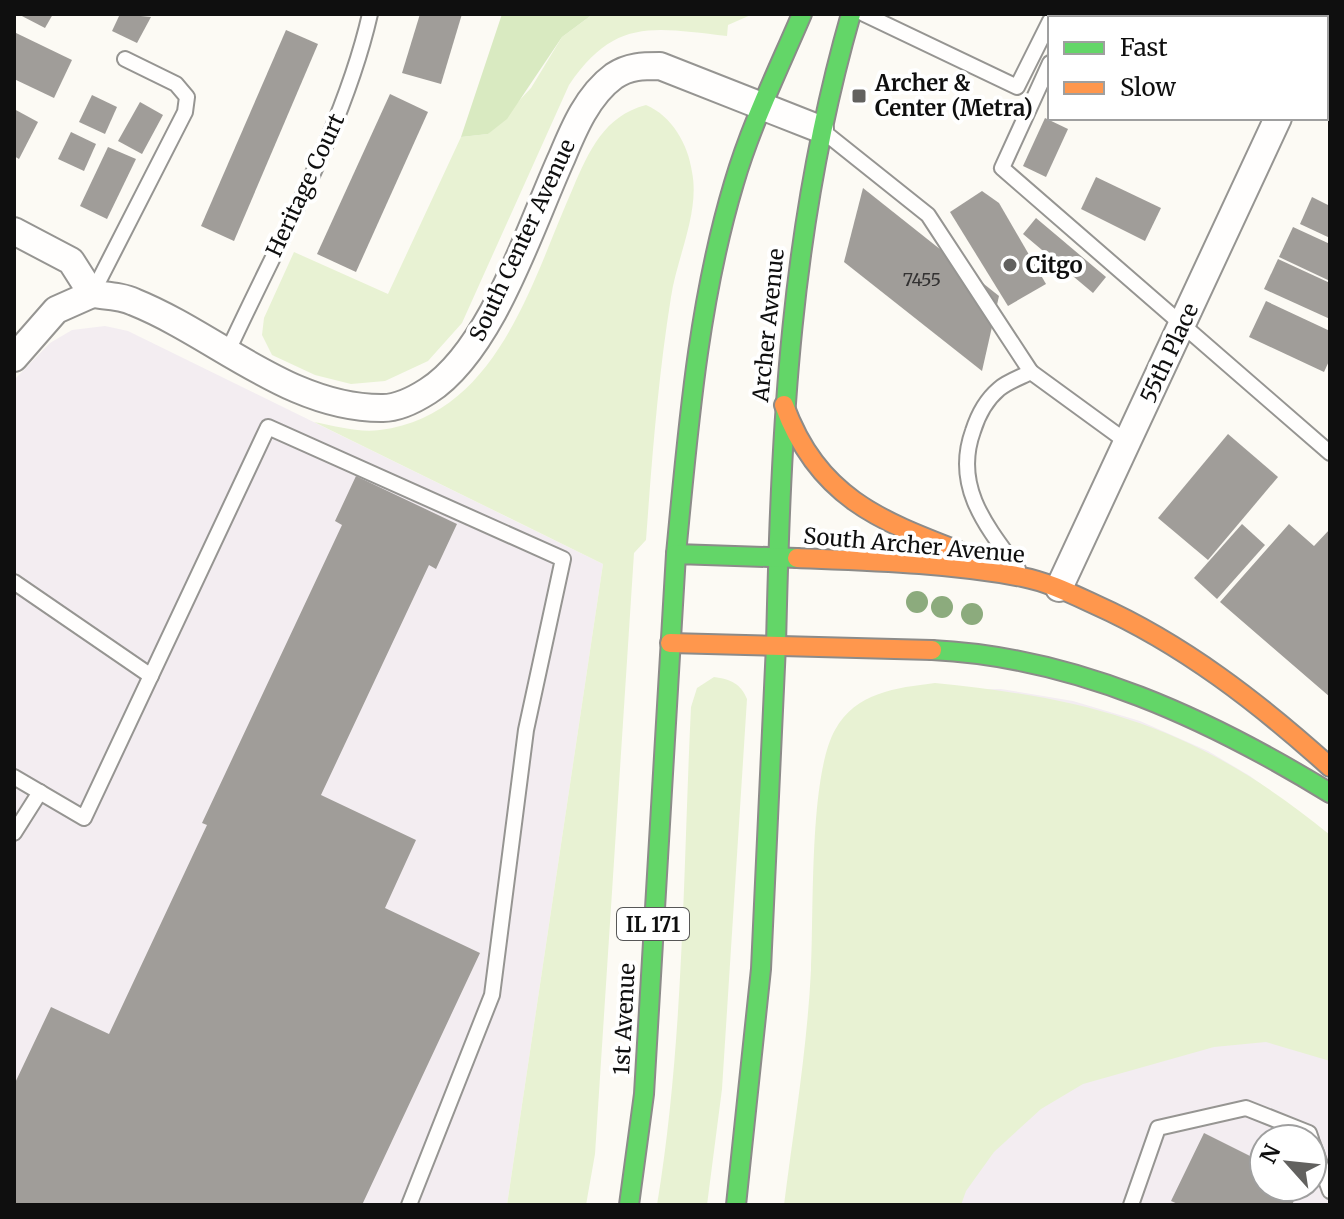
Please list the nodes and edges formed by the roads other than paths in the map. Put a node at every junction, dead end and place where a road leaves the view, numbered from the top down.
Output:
1 (370, 14) edge
2 (802, 14) edge
3 (851, 14) edge
4 (864, 14) edge
5 (1048, 26) edge
6 (125, 59) dead end
7 (1048, 67) edge
8 (762, 107) junction
9 (1277, 120) edge
10 (820, 129) junction
11 (14, 231) edge
12 (92, 294) junction
13 (1182, 325) junction
14 (228, 351) junction
15 (14, 358) edge
16 (1031, 372) junction
17 (784, 405) junction
18 (1127, 442) junction
19 (1330, 453) edge
20 (676, 554) junction
21 (778, 558) junction
22 (1023, 577) junction
23 (14, 582) edge
24 (1059, 588) junction
25 (670, 643) junction
26 (776, 645) junction
27 (151, 676) junction
28 (1330, 767) edge
29 (14, 777) edge
30 (40, 792) junction
31 (1330, 793) edge
32 (14, 833) edge
33 (1284, 1123) edge
34 (409, 1205) edge
35 (629, 1205) edge
36 (736, 1205) edge
37 (1131, 1205) edge

1 - 14 lane, Heritage Court
2 - 8 main road
3 - 10 main road, Archer Avenue
4 - 5 lane
6 - 12 lane
7 - 13 lane
8 - 10 street, South Center Avenue
8 - 14 street, South Center Avenue
8 - 20 main road
9 - 13 street, 55th Place
10 - 16 lane
10 - 17 main road, Archer Avenue
11 - 12 street
12 - 14 street, South Center Avenue
12 - 15 street
13 - 18 street, 55th Place
13 - 19 lane
16 - 18 lane
16 - 22 lane
17 - 21 main road, Archer Avenue
17 - 22 main road
18 - 24 street, 55th Place
20 - 21 main road, South Archer Avenue
20 - 25 main road, IL 171
21 - 22 main road, South Archer Avenue
21 - 26 main road, Archer Avenue
22 - 24 main road, South Archer Avenue
23 - 27 lane
24 - 28 main road, South Archer Avenue
25 - 26 main road
25 - 35 main road, 1st Avenue / IL 171
26 - 31 main road
26 - 36 main road, Archer Avenue
27 - 30 lane
27 - 34 lane
29 - 30 lane
30 - 32 lane
33 - 37 lane

